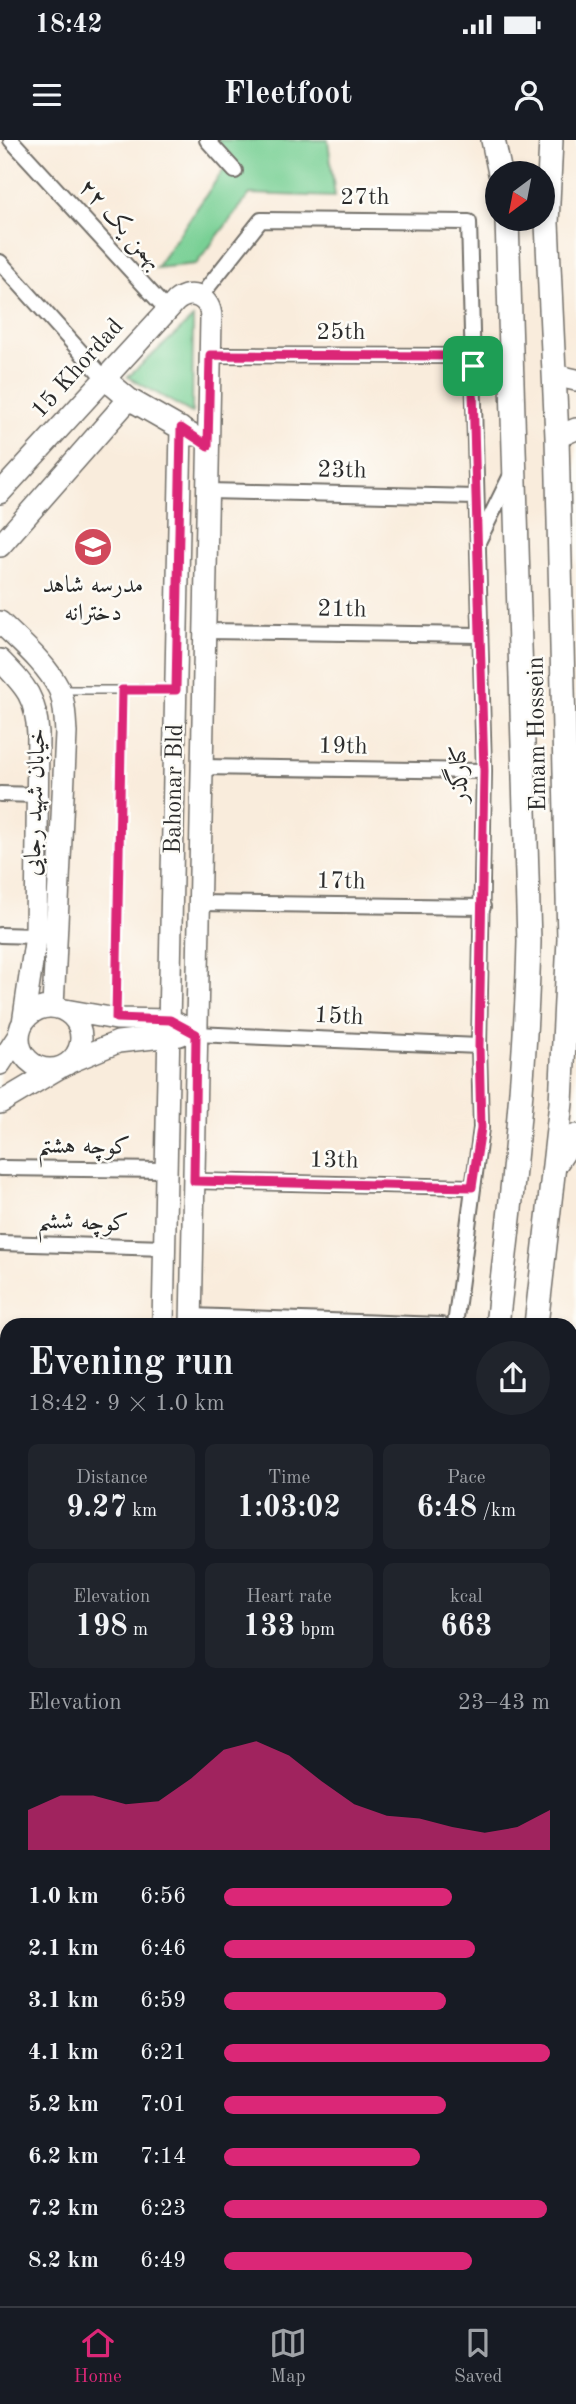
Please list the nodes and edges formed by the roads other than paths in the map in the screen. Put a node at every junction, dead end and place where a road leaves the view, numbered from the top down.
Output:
1 (11, 140) edge
2 (207, 140) edge
3 (493, 140) edge
4 (551, 140) edge
5 (497, 161) edge
6 (235, 171) dead end
7 (468, 222) joint
8 (507, 231) edge
9 (0, 262) edge
10 (200, 296) junction
11 (167, 310) junction
12 (210, 355) junction
13 (472, 356) junction
14 (565, 377) edge
15 (105, 379) junction
16 (130, 399) junction
17 (181, 428) junction
18 (567, 433) edge
19 (208, 446) junction
20 (515, 468) junction
21 (2, 488) edge
22 (207, 491) junction
23 (476, 497) junction
24 (477, 543) junction
25 (0, 546) edge
26 (0, 622) edge
27 (204, 631) junction
28 (479, 635) junction
29 (0, 660) edge
30 (59, 690) junction
31 (122, 690) junction
32 (176, 690) junction
33 (202, 767) junction
34 (484, 771) junction
35 (0, 794) edge
36 (37, 795) junction
37 (199, 903) junction
38 (483, 907) junction
39 (0, 935) edge
40 (36, 936) junction
41 (59, 1009) junction
42 (116, 1018) junction
43 (169, 1028) junction
44 (21, 1029) junction
45 (196, 1034) junction
46 (479, 1046) junction
47 (570, 1055) edge
48 (0, 1064) edge
49 (65, 1065) junction
50 (0, 1102) edge
51 (576, 1135) edge
52 (0, 1168) edge
53 (554, 1168) junction
54 (166, 1171) junction
55 (194, 1181) junction
56 (472, 1187) junction
57 (0, 1243) edge
58 (165, 1248) junction
59 (163, 1318) edge
60 (191, 1318) edge
61 (456, 1318) edge
62 (498, 1318) edge
63 (538, 1318) edge

1 - 11 street, ۲۲ بهمن یک
2 - 6 street
3 - 5 main road
4 - 14 main road, Emam Hossein
7 - 10 street, 27th
7 - 13 street, کنارگذر
8 - 20 main road, Emam Hossein
9 - 15 street
10 - 11 street
10 - 12 street, Bahonar Bld
11 - 15 street, 15 Khordad
12 - 13 street, 25th
12 - 19 street, Bahonar Bld
13 - 23 street, کنارگذر
14 - 18 main road, Emam Hossein
15 - 16 street
15 - 21 street, 15 Khordad
16 - 17 street
16 - 25 street
17 - 19 street
17 - 32 street, Bahonar Bld
18 - 47 main road, Emam Hossein
19 - 22 street, Bahonar Bld
20 - 24 street
20 - 62 main road, Emam Hossein
22 - 23 street, 23th
22 - 27 street, Bahonar Bld
23 - 24 street, کنارگذر
24 - 28 street, کنارگذر
26 - 30 street, خیابان شهید رجایی
27 - 28 street, 21th
27 - 33 street, Bahonar Bld
28 - 34 street, کنارگذر
29 - 36 street, خیابان شهید رجایی
30 - 31 lane
30 - 41 street, خیابان شهید رجایی
31 - 32 lane
31 - 42 lane
32 - 43 street, Bahonar Bld
33 - 34 street, 19th
33 - 37 street, Bahonar Bld
34 - 38 street, کنارگذر
35 - 36 street
36 - 40 street, خیابان شهید رجایی
37 - 38 street, 17th
37 - 45 street, Bahonar Bld
38 - 46 street, کنارگذر
39 - 40 street
40 - 44 street, خیابان شهید رجایی
41 - 42 street
41 - 44 street
41 - 49 street
42 - 43 street
43 - 45 street
43 - 49 street
43 - 54 street, Bahonar Bld
44 - 48 street
44 - 49 street
45 - 46 street, 15th
45 - 55 street, Bahonar Bld
46 - 56 street, کنارگذر
47 - 53 main road, Emam Hossein
49 - 50 street
51 - 53 street
52 - 54 street, کوچه هشتم
53 - 63 main road, Emam Hossein
54 - 58 street, Bahonar Bld
55 - 56 street, 13th
55 - 60 street, Bahonar Bld
56 - 61 street, کنارگذر
57 - 58 street, کوچه ششم
58 - 59 street, Bahonar Bld

